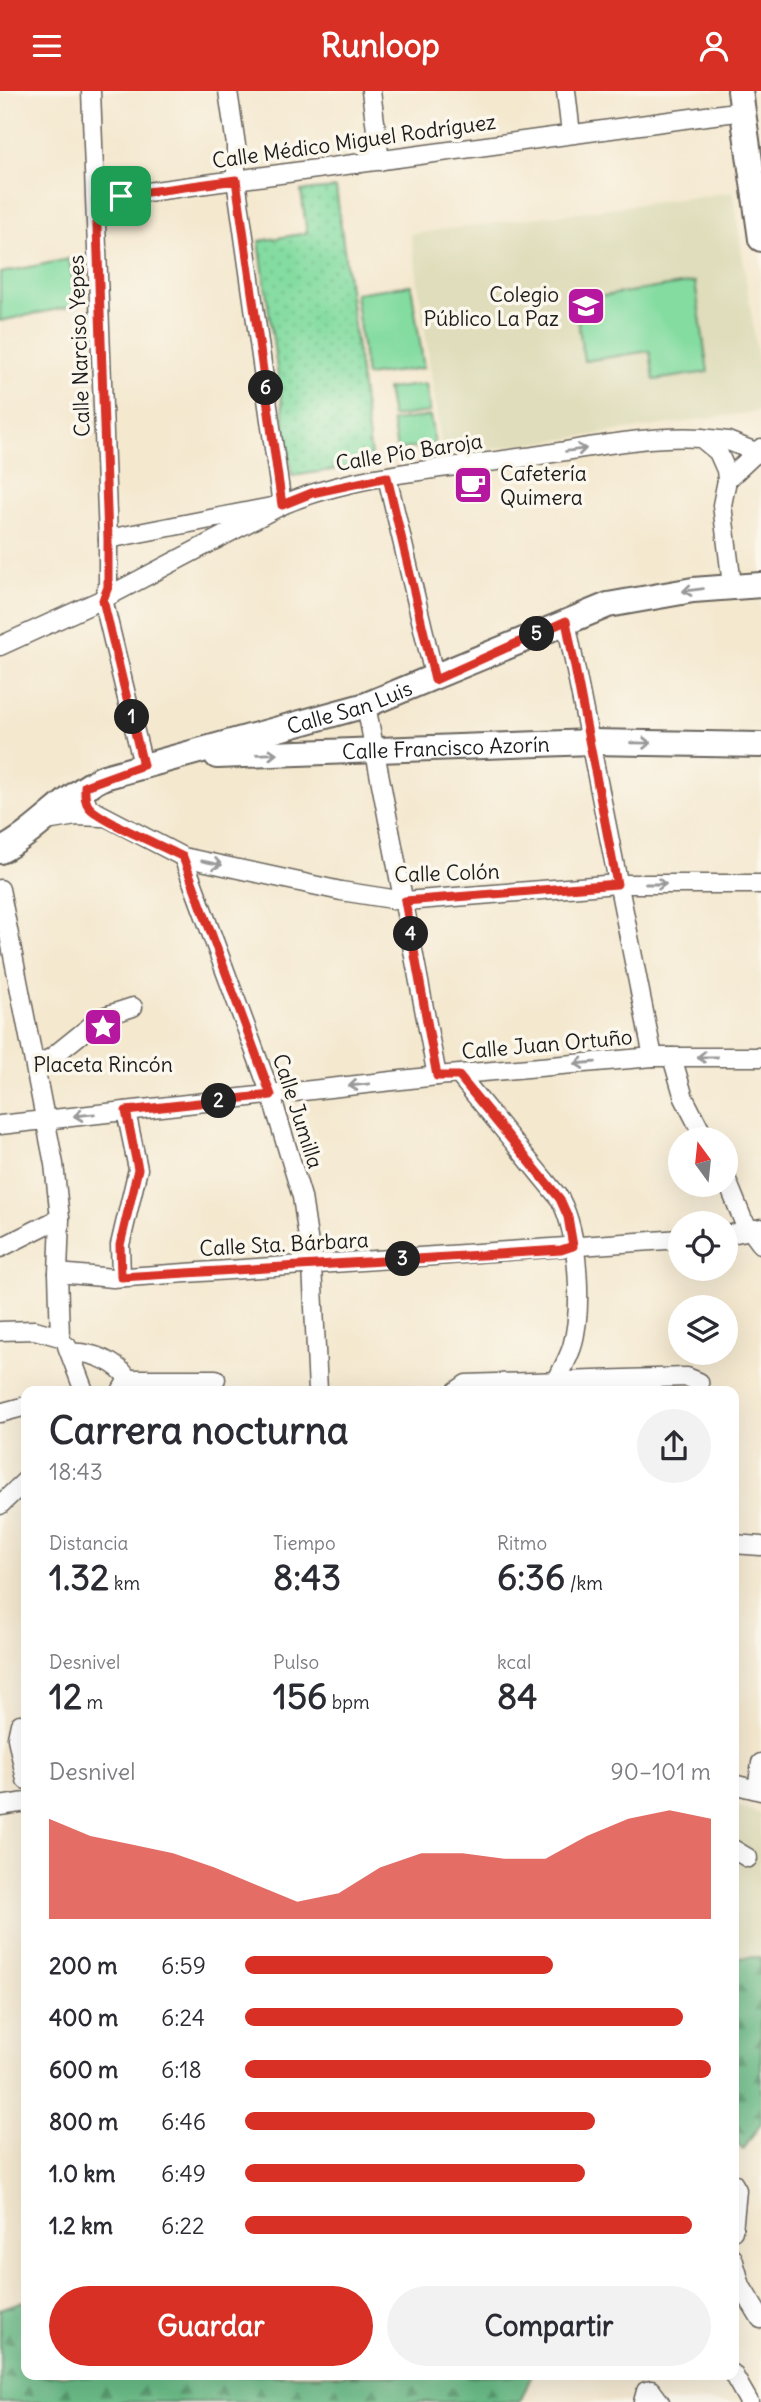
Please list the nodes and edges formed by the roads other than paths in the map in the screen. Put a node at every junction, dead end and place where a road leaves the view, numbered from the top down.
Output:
1 (90, 91) edge
2 (228, 91) edge
3 (371, 91) edge
4 (566, 91) edge
5 (741, 101) edge
6 (571, 134) junction
7 (380, 161) junction
8 (236, 180) junction
9 (96, 199) junction
10 (761, 239) edge
11 (701, 437) junction
12 (760, 451) edge
13 (387, 477) junction
14 (727, 480) junction
15 (282, 505) junction
16 (108, 539) junction
17 (732, 585) junction
18 (761, 585) edge
19 (103, 600) junction
20 (566, 621) junction
21 (0, 646) edge
22 (435, 680) junction
23 (366, 705) junction
24 (591, 742) junction
25 (761, 745) edge
26 (375, 750) junction
27 (174, 758) junction
28 (143, 765) junction
29 (85, 786) junction
30 (105, 818) junction
31 (43, 821) junction
32 (0, 851) edge
33 (183, 857) junction
34 (617, 884) junction
35 (761, 884) edge
36 (0, 889) edge
37 (405, 901) junction
38 (7, 962) edge
39 (133, 1007) dead end
40 (663, 1057) junction
41 (761, 1057) edge
42 (36, 1064) junction
43 (437, 1076) junction
44 (459, 1076) junction
45 (271, 1095) junction
46 (126, 1111) junction
47 (46, 1119) junction
48 (0, 1125) edge
49 (699, 1127) edge
50 (734, 1197) edge
51 (60, 1218) junction
52 (758, 1234) edge
53 (738, 1235) edge
54 (668, 1241) edge
55 (573, 1246) junction
56 (0, 1248) edge
57 (312, 1265) junction
58 (58, 1273) junction
59 (121, 1277) junction
60 (0, 1331) edge
61 (60, 1338) junction
62 (71, 1353) junction
63 (124, 1385) edge
64 (216, 1385) edge
65 (554, 1385) edge
66 (82, 1386) edge
67 (318, 1386) edge
68 (463, 1386) edge
69 (698, 1386) edge
70 (21, 1407) edge
71 (4, 1412) edge
72 (21, 1417) edge
73 (21, 1485) edge
74 (0, 1505) edge
75 (739, 1544) edge
76 (761, 1546) edge
77 (20, 1724) dead end
78 (21, 1759) edge
79 (761, 1763) edge
80 (739, 1785) edge
81 (759, 1790) edge
82 (21, 1803) edge
83 (0, 1806) edge
84 (739, 2279) edge
85 (761, 2319) edge
86 (737, 2380) edge
87 (643, 2402) edge
88 (660, 2402) edge
89 (750, 2402) edge

1 - 9 street, Calle Narciso Yepes
2 - 8 street
3 - 7 street
4 - 6 street
5 - 6 street, Calle Médico Miguel Rodríguez
5 - 10 main road
6 - 7 street, Calle Médico Miguel Rodríguez
7 - 8 street, Calle Médico Miguel Rodríguez
8 - 9 street, Calle Médico Miguel Rodríguez
8 - 15 street
9 - 16 street, Calle Narciso Yepes
11 - 12 street, Calle Pío Baroja
13 -> 11 street, Calle Pío Baroja
11 - 14 street
12 - 14 street
13 - 15 street, Calle Pío Baroja
13 - 22 street
14 - 17 street
15 - 16 street
15 - 19 street, Calle Pío Baroja
16 - 19 street, Calle Narciso Yepes
17 - 18 main road, Calle San Luis
17 -> 20 main road, Calle San Luis
19 - 21 street, Calle Pío Baroja
19 - 28 street
20 - 22 main road, Calle San Luis
20 - 24 street
22 - 23 main road, Calle San Luis
23 - 26 street
23 - 27 main road, Calle San Luis
24 -> 25 main road, Calle Francisco Azorín
24 - 26 main road, Calle Francisco Azorín
24 - 34 street
27 -> 26 main road, Calle Francisco Azorín
26 - 37 street
27 - 28 main road
28 - 29 main road
29 - 30 street, Calle Colón
29 - 31 main road
30 - 31 street
30 - 33 street, Calle Colón
31 - 32 main road
33 -> 37 street, Calle Colón
33 - 45 street, Calle Jumilla
34 -> 35 street, Calle Colón
34 - 37 street, Calle Colón
34 - 40 street
36 - 38 street
37 - 43 street
38 - 42 street
39 - 42 street
41 -> 40 street, Calle Juan Ortuño
40 -> 44 street, Calle Juan Ortuño
40 - 49 street
42 - 47 street
43 - 44 street, Calle Juan Ortuño
43 -> 45 street, Calle Juan Ortuño
44 - 55 street
45 - 46 street, Calle Juan Ortuño
45 - 57 street, Calle Jumilla
46 -> 47 street, Calle Juan Ortuño
46 - 59 street
47 - 48 street, Calle Juan Ortuño
47 - 51 street
50 - 52 street
51 - 56 street
51 - 58 street
52 - 53 street
54 - 55 street, Calle Sta. Bárbara
55 - 57 street, Calle Sta. Bárbara
55 - 65 street
57 - 59 street, Calle Sta. Bárbara
57 - 67 street, Calle Jumilla
58 - 59 street, Calle Sta. Bárbara
58 - 61 street
60 - 61 street
61 - 62 street
62 - 63 street
62 - 66 street
63 - 64 street
65 - 68 street
65 - 69 street
70 - 71 street
71 - 72 street
73 - 74 street
75 - 76 street
77 - 78 street
79 - 81 street
80 - 81 street
82 - 83 street
84 - 85 street
86 - 89 street
87 - 88 street

